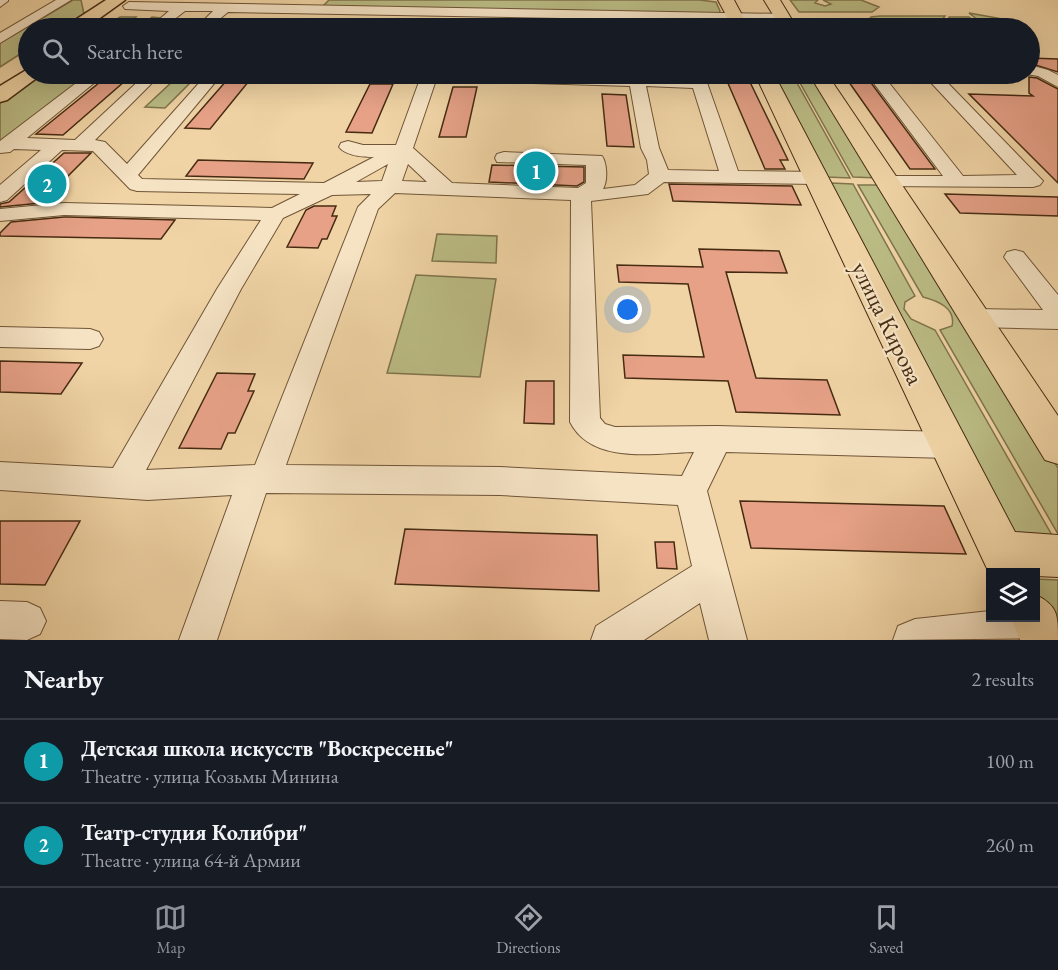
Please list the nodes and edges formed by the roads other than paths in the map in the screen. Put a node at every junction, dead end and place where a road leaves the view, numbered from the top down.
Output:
1 (64, 0) edge
2 (726, 0) edge
3 (772, 0) edge
4 (128, 2) edge
5 (182, 7) junction
6 (225, 8) junction
7 (312, 9) junction
8 (416, 11) junction
9 (483, 12) junction
10 (34, 18) edge
11 (95, 18) edge
12 (109, 18) edge
13 (167, 18) edge
14 (214, 18) edge
15 (298, 18) edge
16 (413, 18) edge
17 (482, 18) edge
18 (557, 18) edge
19 (735, 18) edge
20 (783, 18) edge
21 (18, 28) edge
22 (0, 39) edge
23 (18, 67) edge
24 (1040, 72) edge
25 (0, 80) edge
26 (1058, 82) edge
27 (18, 84) edge
28 (84, 84) edge
29 (144, 84) edge
30 (206, 84) edge
31 (426, 84) edge
32 (637, 84) edge
33 (700, 84) edge
34 (769, 84) edge
35 (824, 84) edge
36 (882, 84) edge
37 (940, 84) edge
38 (0, 96) edge
39 (57, 145) junction
40 (80, 145) junction
41 (4, 146) edge
42 (348, 147) dead end
43 (401, 150) junction
44 (504, 158) dead end
45 (657, 168) junction
46 (727, 168) junction
47 (127, 175) junction
48 (818, 178) junction
49 (957, 181) junction
50 (887, 182) junction
51 (207, 186) junction
52 (390, 187) junction
53 (328, 189) junction
54 (446, 189) junction
55 (582, 194) junction
56 (0, 196) edge
57 (204, 212) junction
58 (17, 214) edge
59 (275, 214) junction
60 (1015, 257) dead end
61 (1058, 312) edge
62 (975, 318) junction
63 (1058, 320) edge
64 (0, 337) edge
65 (90, 339) dead end
66 (717, 439) junction
67 (948, 445) junction
68 (1058, 448) edge
69 (0, 476) edge
70 (260, 480) junction
71 (122, 483) junction
72 (691, 491) junction
73 (1058, 556) edge
74 (1008, 563) edge
75 (712, 574) junction
76 (1039, 628) edge
77 (198, 640) edge
78 (610, 640) edge
79 (728, 640) edge
80 (912, 640) edge

1 - 10 street
2 - 19 main road
3 - 20 main road
4 - 5 street
4 - 11 highway
4 - 12 highway
5 - 6 street
5 - 13 street
6 - 7 street
6 - 14 street
7 - 8 street
7 - 15 street
8 - 9 street
8 - 16 street
9 - 17 street
9 - 18 street
21 - 22 street
23 - 25 highway
24 - 26 street
27 - 38 highway
28 - 41 street
29 - 40 street
30 - 47 street
31 - 43 street
32 - 45 street
33 - 46 street
34 - 48 main road, улица Кирова
35 - 50 main road
36 - 49 street
37 - 49 street
39 - 40 street
39 - 41 street
39 - 56 street
40 - 47 street
42 - 43 street
43 - 52 street
43 - 53 street
43 - 54 street
44 - 55 street
45 - 46 street
45 - 55 street
46 - 48 street
47 - 51 street
48 - 67 main road, улица Кирова
49 - 50 street
50 - 62 main road
51 - 53 street
51 - 57 street
52 - 53 street
52 - 54 street
52 - 70 street
53 - 59 street
54 - 55 street
55 - 66 street
57 - 58 street
57 - 59 street
59 - 71 street
60 - 61 street
62 - 63 street
62 - 68 main road
64 - 65 street
66 - 67 street
66 - 72 street
67 - 74 main road, улица Кирова
69 - 71 street
70 - 71 street
70 - 72 street
70 - 77 street
72 - 75 street
73 - 74 main road
75 - 78 street
75 - 79 street
76 - 80 street

